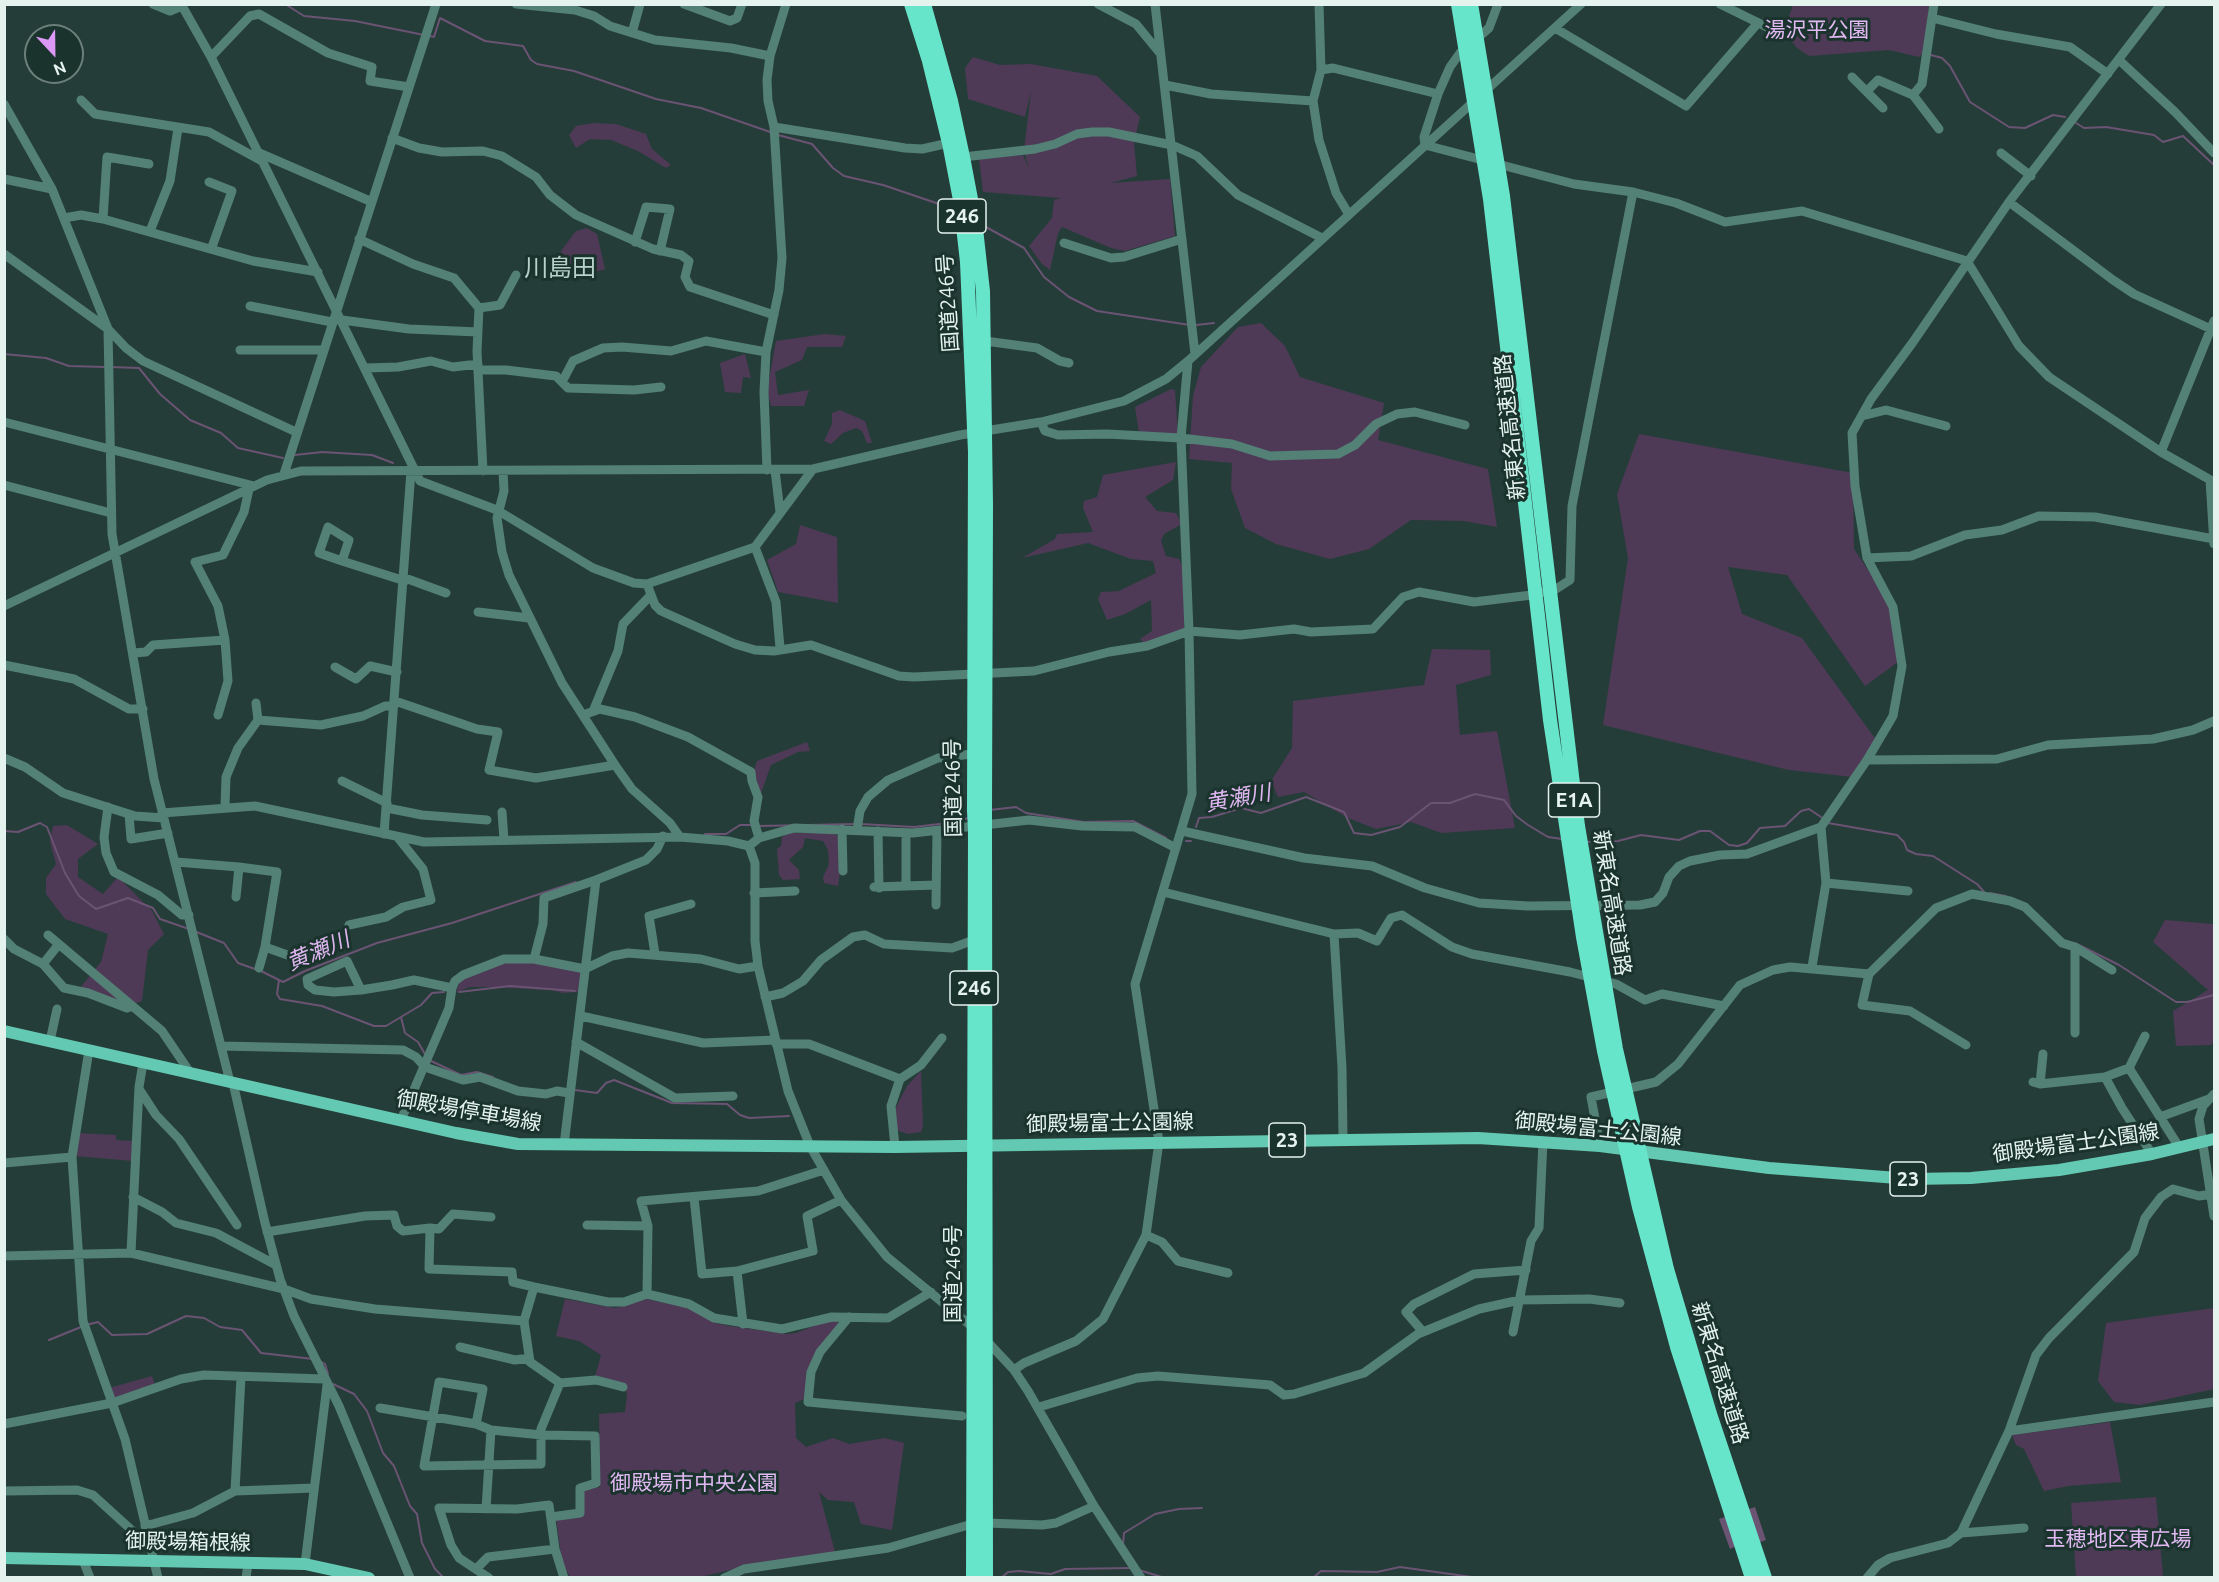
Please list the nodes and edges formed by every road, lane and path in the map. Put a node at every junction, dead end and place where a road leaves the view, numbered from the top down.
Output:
1 (153, 4) edge
2 (436, 4) edge
3 (516, 4) edge
4 (640, 4) edge
5 (684, 4) edge
6 (742, 4) edge
7 (786, 4) edge
8 (911, 4) edge
9 (924, 4) edge
10 (1098, 4) edge
11 (1155, 4) edge
12 (1319, 4) edge
13 (1458, 4) edge
14 (1471, 4) edge
15 (1498, 4) edge
16 (1581, 4) edge
17 (1720, 4) edge
18 (1934, 4) edge
19 (2161, 4) edge
20 (181, 5) edge
21 (1932, 18) junction
22 (1757, 24) junction
23 (1555, 28) junction
24 (1775, 32) dead end
25 (632, 33) junction
26 (1161, 54) junction
27 (770, 56) junction
28 (211, 57) junction
29 (2119, 60) junction
30 (1321, 70) junction
31 (2108, 74) junction
32 (1852, 77) dead end
33 (1165, 85) junction
34 (409, 87) junction
35 (1867, 91) junction
36 (1438, 94) junction
37 (1913, 95) junction
38 (81, 100) dead end
39 (1313, 102) junction
40 (4, 104) edge
41 (1882, 108) dead end
42 (774, 127) junction
43 (178, 128) junction
44 (1939, 129) dead end
45 (393, 138) junction
46 (949, 143) junction
47 (1172, 145) junction
48 (1425, 145) junction
49 (257, 152) junction
50 (2001, 153) dead end
51 (2214, 153) edge
52 (963, 157) junction
53 (262, 161) junction
54 (149, 164) dead end
55 (2031, 176) junction
56 (4, 179) edge
57 (209, 182) dead end
58 (52, 189) junction
59 (1633, 192) junction
60 (372, 202) junction
61 (2009, 202) junction
62 (1348, 213) junction
63 (64, 219) junction
64 (103, 219) junction
65 (150, 231) junction
66 (1322, 238) junction
67 (359, 239) junction
68 (1182, 239) junction
69 (635, 242) junction
70 (1064, 243) dead end
71 (212, 247) junction
72 (660, 251) junction
73 (4, 254) edge
74 (1967, 261) junction
75 (318, 272) junction
76 (516, 274) dead end
77 (250, 306) dead end
78 (479, 308) junction
79 (337, 309) junction
80 (774, 315) junction
81 (337, 321) junction
82 (2213, 325) edge
83 (108, 329) junction
84 (478, 332) junction
85 (985, 341) junction
86 (240, 350) dead end
87 (322, 350) junction
88 (766, 352) junction
89 (1192, 358) junction
90 (1070, 363) dead end
91 (479, 367) junction
92 (366, 368) junction
93 (562, 382) junction
94 (661, 387) dead end
95 (1862, 416) junction
96 (4, 422) edge
97 (1041, 422) junction
98 (1465, 425) dead end
99 (1946, 426) dead end
100 (296, 432) junction
101 (980, 432) junction
102 (1181, 438) junction
103 (111, 449) junction
104 (2161, 452) junction
105 (813, 469) junction
106 (771, 470) junction
107 (483, 471) junction
108 (503, 471) junction
109 (414, 472) junction
110 (284, 474) junction
111 (2212, 481) edge
112 (4, 485) edge
113 (251, 488) junction
114 (498, 510) junction
115 (780, 512) junction
116 (111, 513) junction
117 (2214, 541) edge
118 (755, 547) junction
119 (117, 553) junction
120 (1867, 558) junction
121 (342, 561) dead end
122 (405, 580) junction
123 (646, 584) junction
124 (446, 593) dead end
125 (651, 595) junction
126 (4, 606) edge
127 (478, 612) dead end
128 (529, 618) junction
129 (1189, 631) junction
130 (225, 640) junction
131 (780, 648) junction
132 (134, 653) junction
133 (4, 665) edge
134 (335, 667) dead end
135 (397, 672) junction
136 (979, 674) junction
137 (256, 703) dead end
138 (394, 704) junction
139 (143, 709) junction
140 (594, 709) junction
141 (218, 715) dead end
142 (583, 715) junction
143 (258, 720) junction
144 (2214, 721) edge
145 (972, 754) junction
146 (4, 758) edge
147 (1867, 760) junction
148 (615, 765) junction
149 (342, 781) dead end
150 (225, 806) junction
151 (387, 806) junction
152 (108, 807) junction
153 (980, 809) junction
154 (502, 812) dead end
155 (129, 814) junction
156 (163, 816) junction
157 (487, 820) dead end
158 (857, 825) junction
159 (1822, 826) junction
160 (842, 829) junction
161 (980, 830) junction
162 (878, 831) junction
163 (937, 831) junction
164 (1182, 831) junction
165 (168, 833) junction
166 (384, 834) junction
167 (663, 836) junction
168 (758, 836) junction
169 (680, 837) junction
170 (399, 838) junction
171 (906, 839) dead end
172 (504, 840) junction
173 (749, 846) junction
174 (1176, 848) junction
175 (176, 862) junction
176 (239, 867) junction
177 (843, 871) dead end
178 (596, 880) junction
179 (1826, 883) junction
180 (936, 885) junction
181 (906, 886) junction
182 (795, 891) dead end
183 (1908, 891) dead end
184 (1163, 892) junction
185 (754, 893) junction
186 (236, 897) dead end
187 (691, 904) dead end
188 (936, 905) dead end
189 (190, 920) junction
190 (350, 926) dead end
191 (1334, 934) junction
192 (48, 935) dead end
193 (4, 939) edge
194 (974, 940) junction
195 (59, 944) junction
196 (265, 947) junction
197 (2075, 947) junction
198 (654, 954) junction
199 (293, 957) dead end
200 (534, 959) junction
201 (43, 964) junction
202 (758, 966) junction
203 (1812, 967) junction
204 (259, 968) dead end
205 (585, 969) junction
206 (2112, 970) dead end
207 (1869, 974) junction
208 (452, 988) junction
209 (361, 990) junction
210 (765, 997) junction
211 (132, 1006) junction
212 (1724, 1006) junction
213 (57, 1008) dead end
214 (581, 1016) junction
215 (4, 1031) edge
216 (2075, 1033) dead end
217 (2145, 1036) dead end
218 (942, 1038) dead end
219 (50, 1041) junction
220 (576, 1042) junction
221 (776, 1042) junction
222 (1966, 1044) dead end
223 (221, 1046) junction
224 (89, 1050) junction
225 (2043, 1054) dead end
226 (428, 1061) junction
227 (143, 1063) junction
228 (2129, 1068) junction
229 (191, 1074) junction
230 (2105, 1077) junction
231 (900, 1079) junction
232 (232, 1082) junction
233 (139, 1089) junction
234 (570, 1090) junction
235 (733, 1096) dead end
236 (2213, 1097) edge
237 (2160, 1117) junction
238 (401, 1120) junction
239 (1343, 1138) junction
240 (2208, 1140) edge
241 (1543, 1141) junction
242 (1158, 1142) junction
243 (979, 1144) junction
244 (564, 1145) junction
245 (810, 1146) junction
246 (1600, 1146) junction
247 (895, 1147) junction
248 (2180, 1147) junction
249 (2152, 1154) junction
250 (72, 1157) junction
251 (4, 1163) edge
252 (824, 1170) junction
253 (2212, 1194) junction
254 (133, 1197) junction
255 (694, 1197) junction
256 (841, 1200) junction
257 (2214, 1216) edge
258 (491, 1217) dead end
259 (237, 1225) dead end
260 (586, 1225) dead end
261 (648, 1226) junction
262 (430, 1228) junction
263 (267, 1232) junction
264 (1146, 1235) junction
265 (131, 1253) junction
266 (77, 1255) junction
267 (4, 1256) edge
268 (276, 1265) junction
269 (1526, 1270) junction
270 (737, 1271) junction
271 (1228, 1273) dead end
272 (534, 1287) junction
273 (284, 1289) junction
274 (931, 1292) junction
275 (647, 1294) junction
276 (1520, 1300) junction
277 (1620, 1303) dead end
278 (849, 1317) junction
279 (524, 1321) junction
280 (743, 1324) junction
281 (974, 1329) junction
282 (1423, 1332) junction
283 (1513, 1332) dead end
284 (985, 1340) junction
285 (460, 1347) dead end
286 (530, 1358) junction
287 (1014, 1370) junction
288 (241, 1377) junction
289 (325, 1382) junction
290 (560, 1383) junction
291 (623, 1387) dead end
292 (112, 1402) junction
293 (2214, 1402) edge
294 (1036, 1403) junction
295 (380, 1408) dead end
296 (962, 1416) dead end
297 (432, 1417) junction
298 (4, 1424) edge
299 (476, 1424) junction
300 (492, 1430) junction
301 (2009, 1431) junction
302 (542, 1435) junction
303 (488, 1466) junction
304 (314, 1488) junction
305 (4, 1491) edge
306 (235, 1491) junction
307 (1094, 1506) junction
308 (486, 1509) junction
309 (551, 1517) junction
310 (979, 1523) junction
311 (145, 1526) junction
312 (2024, 1528) dead end
313 (1961, 1533) junction
314 (148, 1545) junction
315 (555, 1549) junction
316 (4, 1558) edge
317 (83, 1560) junction
318 (156, 1562) junction
319 (248, 1563) junction
320 (305, 1564) junction
321 (477, 1568) junction
322 (90, 1578) edge
323 (158, 1578) edge
324 (246, 1578) edge
325 (369, 1578) edge
326 (410, 1578) edge
327 (489, 1578) edge
328 (564, 1578) edge
329 (724, 1578) edge
330 (973, 1578) edge
331 (986, 1578) edge
332 (1142, 1578) edge
333 (1752, 1578) edge
334 (1765, 1578) edge
335 (1868, 1578) edge

1 - 20 street
2 - 34 street
3 - 25 street
4 - 25 street
5 - 6 street
7 - 27 street
8 - 46 highway, 国道246号 / 246
9 - 52 highway, 国道246号 / 246
10 - 26 street
11 - 26 street
12 - 30 street
13 - 333 highway, 新東名高速道路 / E1A, bridge
14 - 334 highway, 新東名高速道路 / E1A, bridge
15 - 36 street
16 - 23 street
17 - 22 street
18 - 21 street
19 - 29 street
20 - 28 street
21 - 31 street
21 - 37 street
22 - 23 street
22 - 24 street
23 - 48 street
25 - 27 street
26 - 33 street
27 - 42 street
28 - 34 street
28 - 49 street
29 - 31 street
29 - 51 street
30 - 36 street
30 - 39 street
31 - 55 street
32 - 35 street
33 - 39 street
33 - 47 street
34 - 45 street
35 - 37 street
35 - 41 street
36 - 48 street
37 - 44 street
38 - 43 street
39 - 62 street
40 - 58 street
42 - 46 street
42 - 80 street
43 - 53 street
43 - 65 street
45 - 60 street
45 - 69 street
46 - 101 highway, 国道246号 / 246
47 - 52 street
47 - 66 street
47 - 68 street
48 - 59 street
48 - 62 street
49 - 53 street
49 - 60 street
50 - 55 street
52 - 85 highway, 国道246号 / 246
53 - 75 street
54 - 64 street
55 - 61 street
56 - 58 street
57 - 71 street
58 - 63 street
59 - 74 street
59 - 129 street
60 - 67 street
61 - 74 street
61 - 82 street
62 - 66 street
63 - 64 street
63 - 83 street
64 - 65 street
65 - 71 street
66 - 89 street
67 - 78 street
67 - 79 street
68 - 70 street
68 - 89 street
69 - 72 street
69 - 72 street
71 - 75 street
72 - 80 street
73 - 83 street
74 - 95 street
74 - 104 street
75 - 79 street
76 - 78 street
77 - 81 street
78 - 84 street
79 - 81 street
80 - 88 street
81 - 84 street
81 - 87 street
81 - 92 street
82 - 104 street
83 - 100 street
83 - 103 street
84 - 91 street
85 - 90 street
85 - 101 highway, 国道246号 / 246
86 - 87 street
87 - 100 street
88 - 93 street
88 - 106 street
89 - 97 street
89 - 102 street
91 - 92 street
91 - 93 street
91 - 107 street
92 - 109 street
93 - 94 street
95 - 99 street
95 - 120 street
96 - 103 street
97 - 101 street
97 - 102 street
98 - 102 street
100 - 110 street
101 - 105 street
101 - 136 highway, 国道246号 / 246
102 - 129 street
103 - 113 street
103 - 116 street
104 - 111 street
105 - 106 street
105 - 115 street
106 - 108 street
106 - 115 street
107 - 108 street
107 - 109 street
108 - 114 street
109 - 110 street
109 - 114 street
109 - 122 street
110 - 113 street
111 - 117 street
112 - 116 street
113 - 119 street
113 - 130 street
114 - 123 street
114 - 128 street
115 - 118 street
116 - 119 street
117 - 120 street
118 - 123 street
118 - 131 street
119 - 126 street
119 - 132 street
120 - 147 street
121 - 122 street
122 - 124 street
122 - 135 street
123 - 125 street
125 - 131 street
125 - 140 street
127 - 128 street
128 - 142 street
129 - 136 street
129 - 164 street
130 - 132 street
130 - 141 street
131 - 136 street
132 - 139 street
133 - 139 street
134 - 135 street
135 - 138 street
136 - 145 highway, 国道246号 / 246
136 - 153 highway, 国道246号 / 246
137 - 143 street
138 - 143 street
138 - 148 street
138 - 151 street
139 - 156 street
140 - 142 street
140 - 168 street
142 - 148 street
143 - 150 street
144 - 147 street
145 - 153 highway, 国道246号 / 246
145 - 158 street
146 - 152 street
147 - 159 street
148 - 169 street
149 - 151 street
150 - 156 street
150 - 166 street
151 - 157 street
151 - 166 street
152 - 155 street
152 - 189 street
153 - 161 highway, 国道246号 / 246, bridge
154 - 172 street
155 - 156 street
155 - 165 street
156 - 165 street
158 - 160 street
158 - 162 street
159 - 164 street
159 - 179 street
160 - 168 street
160 - 177 street
161 - 194 highway, 国道246号 / 246
161 - 243 highway, 国道246号 / 246
162 - 163 street
162 - 181 street
163 - 174 street
163 - 180 street
164 - 174 street
165 - 175 street
166 - 170 street
167 - 169 street
167 - 172 street
167 - 178 street
168 - 173 street
169 - 173 street
170 - 172 street
170 - 190 street
171 - 181 street
173 - 185 street
174 - 184 street
175 - 176 street
175 - 189 street
176 - 186 street
176 - 196 street
178 - 200 street
178 - 205 street
179 - 183 street
179 - 203 street
180 - 181 street
180 - 188 street
182 - 185 street
184 - 191 street
184 - 242 street
185 - 202 street
187 - 198 street
189 - 223 street
191 - 212 street
191 - 239 street
192 - 195 street
193 - 201 street
194 - 210 street
194 - 243 highway, 国道246号 / 246
195 - 201 street
195 - 211 street
196 - 199 street
196 - 204 street
197 - 206 street
197 - 207 street
197 - 216 street
198 - 202 street
198 - 205 street
200 - 205 street
200 - 208 street
201 - 211 street
202 - 210 street
203 - 207 street
203 - 212 street
205 - 214 street
207 - 222 street
208 - 209 street
208 - 226 street
209 - 209 street
210 - 221 street
211 - 229 street
212 - 246 street
213 - 219 street
214 - 220 street
214 - 221 street
215 - 219 main road, 御殿場停車場線
217 - 228 street
218 - 231 street
219 - 224 main road, 御殿場停車場線
220 - 234 street
220 - 235 street
221 - 231 street
221 - 245 street
223 - 226 street
223 - 232 street
224 - 227 main road, 御殿場停車場線
224 - 250 street
225 - 230 street
226 - 234 street
226 - 238 street
227 - 229 main road, 御殿場停車場線
227 - 233 street
228 - 230 street
228 - 237 street
229 - 232 main road, 御殿場停車場線
230 - 249 street
231 - 247 street
232 - 238 main road, 御殿場停車場線
232 - 263 street
233 - 254 street
233 - 259 street
234 - 244 street
236 - 237 street
236 - 240 street
237 - 248 street
238 - 244 main road, 御殿場停車場線
239 - 241 main road, 御殿場富士公園線 / 23
239 - 242 main road, 御殿場富士公園線 / 23
240 - 248 main road, 御殿場富士公園線 / 23
240 - 253 street
241 - 246 main road, 御殿場富士公園線 / 23
241 - 269 street
242 - 243 main road, 御殿場富士公園線 / 23
242 - 264 street
243 - 247 main road, 御殿場停車場線
243 - 281 highway, 国道246号 / 246
243 - 284 highway, 国道246号 / 246
244 - 245 main road, 御殿場停車場線
245 - 247 main road, 御殿場停車場線
245 - 252 street
246 - 249 main road, 御殿場富士公園線 / 23
248 - 249 main road, 御殿場富士公園線 / 23
250 - 251 street
250 - 266 street
252 - 255 street
252 - 256 street
253 - 257 street
253 - 301 street
254 - 265 street
254 - 268 street
255 - 261 street
255 - 270 street
256 - 270 street
256 - 274 street
258 - 262 street
260 - 261 street
261 - 275 street
262 - 263 street
262 - 272 street
263 - 268 street
264 - 271 street
264 - 287 street
265 - 266 street
265 - 273 street
266 - 267 street
266 - 292 street
268 - 273 street
269 - 276 street
269 - 282 street
270 - 280 street
272 - 275 street
272 - 279 street
273 - 279 street
273 - 289 street
274 - 278 street
274 - 281 street
275 - 280 street
276 - 277 street
276 - 282 street
276 - 283 street
278 - 280 street
278 - 296 street
279 - 286 street
281 - 284 street
281 - 310 highway, 国道246号 / 246
282 - 294 street
284 - 287 street
284 - 310 highway, 国道246号 / 246
285 - 286 street
286 - 290 street
287 - 294 street
288 - 289 street
288 - 292 street
288 - 306 street
289 - 304 street
289 - 326 street
290 - 291 street
290 - 302 street
292 - 298 street
292 - 311 street
293 - 301 street
294 - 307 street
295 - 297 street
297 - 299 street
297 - 299 street
297 - 303 street
299 - 300 street
300 - 302 street
300 - 303 street
301 - 313 street
302 - 303 street
302 - 309 street
303 - 308 street
304 - 306 street
304 - 320 street
305 - 314 street
306 - 311 street
307 - 310 street
307 - 332 street
308 - 309 street
308 - 321 street
309 - 315 street
310 - 329 street
310 - 330 highway, 国道246号 / 246
310 - 331 highway, 国道246号 / 246
311 - 314 street
312 - 313 street
313 - 335 street
314 - 318 street
315 - 321 street
315 - 328 street
316 - 317 main road, 御殿場箱根線
317 - 318 main road, 御殿場箱根線
317 - 322 street
318 - 319 main road, 御殿場箱根線
318 - 323 street
319 - 320 main road, 御殿場箱根線
319 - 324 street
320 - 325 main road, 御殿場箱根線
321 - 327 street

